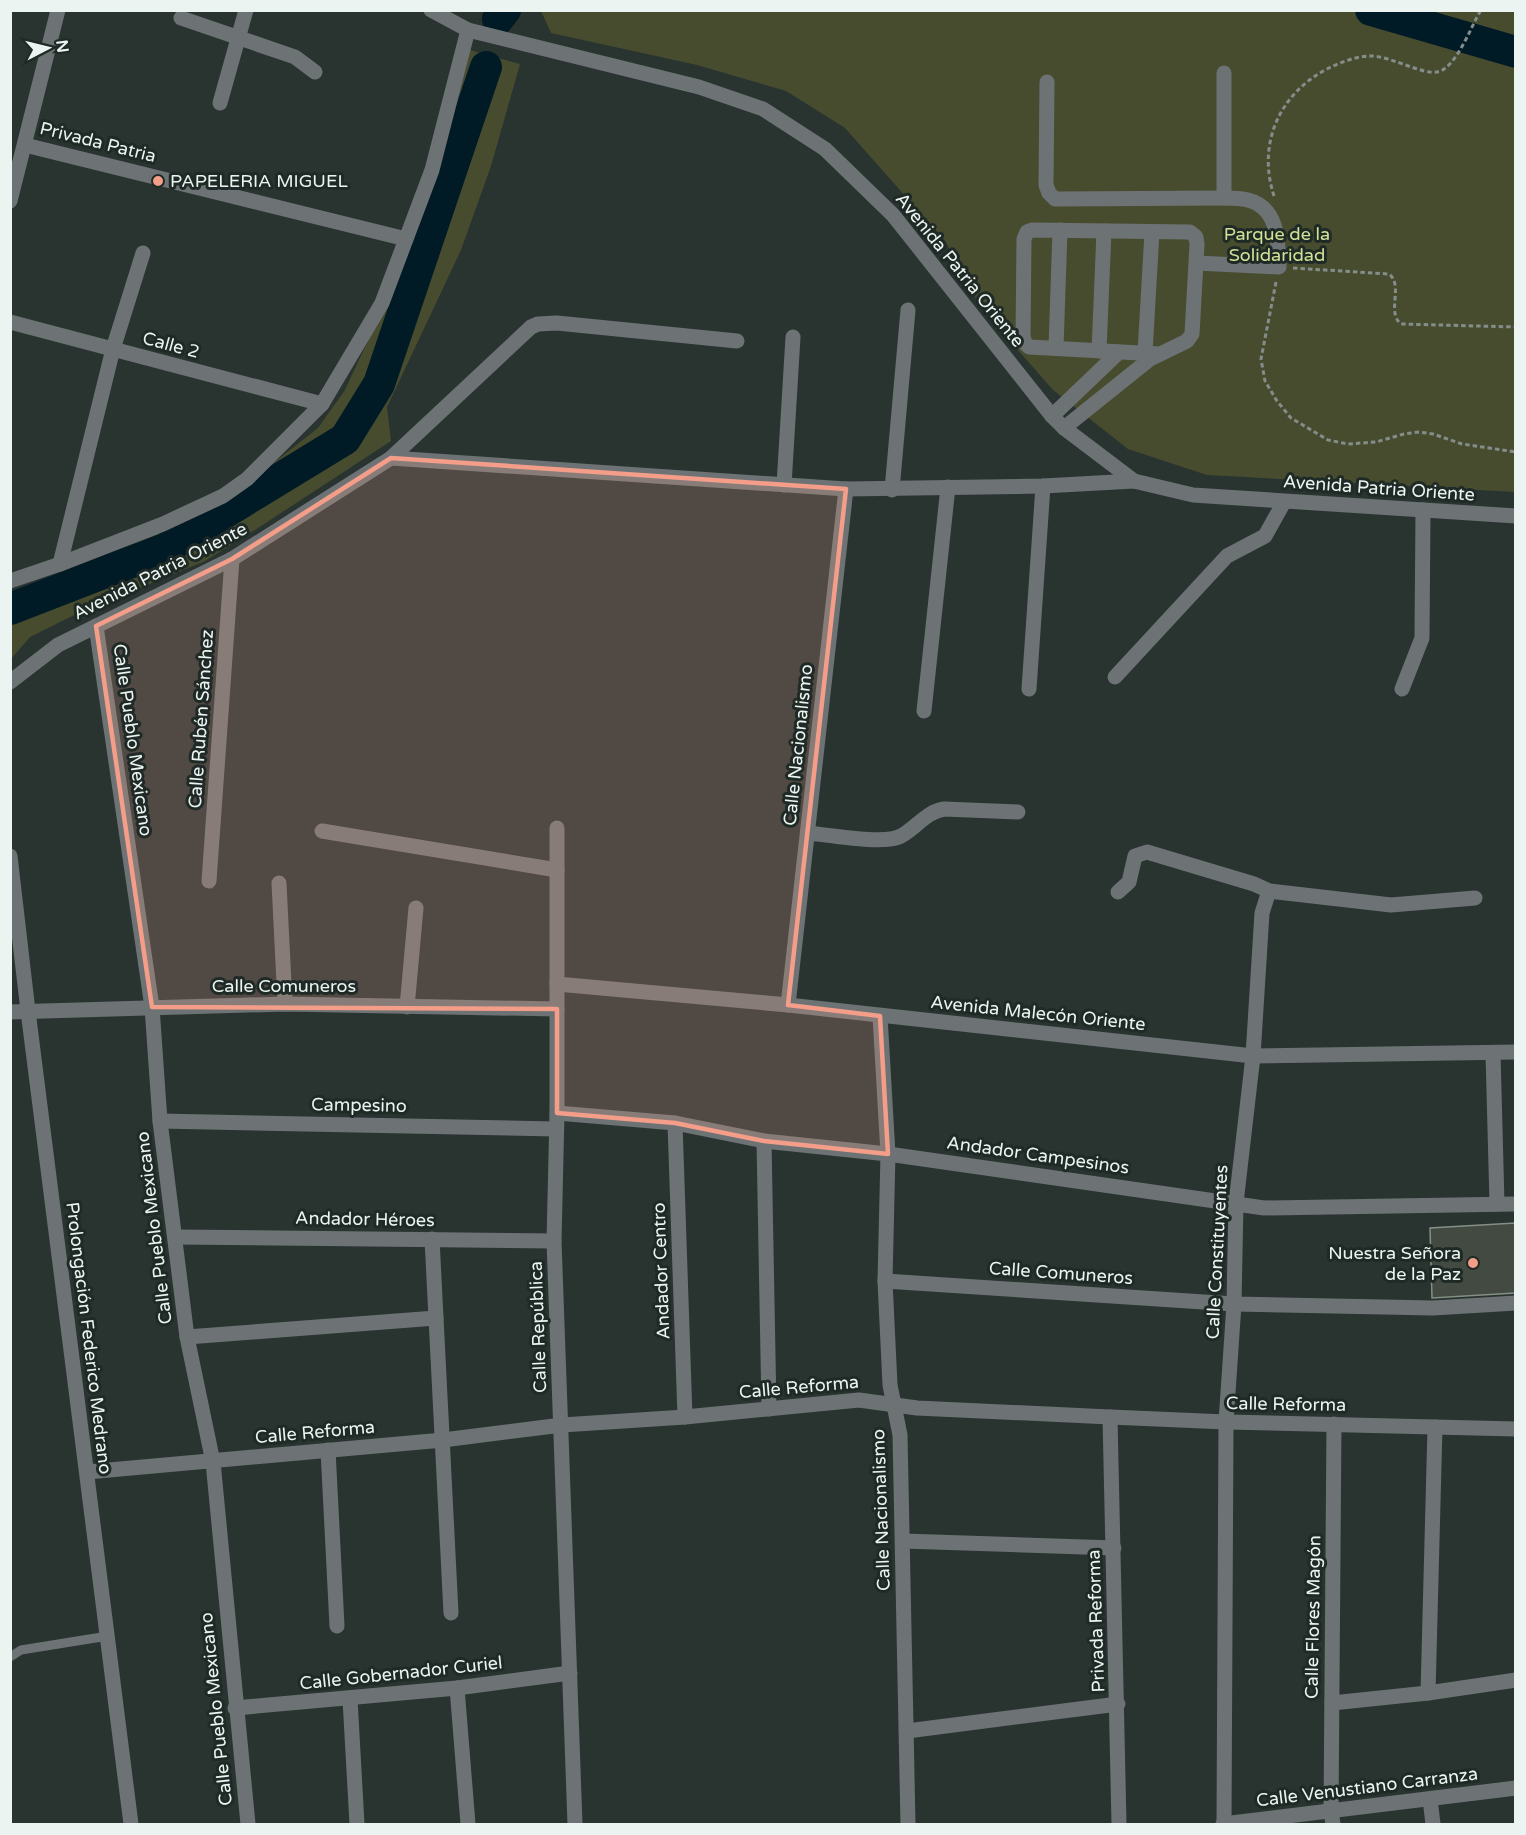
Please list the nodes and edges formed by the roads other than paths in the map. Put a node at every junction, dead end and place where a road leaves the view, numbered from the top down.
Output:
1 (58, 10) edge
2 (246, 10) edge
3 (431, 10) edge
4 (181, 18) dead end
5 (468, 30) junction
6 (238, 38) junction
7 (315, 72) dead end
8 (1224, 73) dead end
9 (1047, 82) dead end
10 (220, 103) dead end
11 (26, 145) junction
12 (14, 173) edge
13 (1224, 198) junction
14 (10, 201) edge
15 (1060, 230) junction
16 (1104, 231) junction
17 (1152, 232) junction
18 (406, 239) junction
19 (143, 253) dead end
20 (1197, 264) junction
21 (908, 310) dead end
22 (10, 322) edge
23 (793, 338) dead end
24 (737, 341) dead end
25 (1056, 348) junction
26 (113, 349) junction
27 (1100, 351) junction
28 (1119, 352) junction
29 (1152, 354) junction
30 (1093, 376) junction
31 (1110, 390) junction
32 (322, 405) junction
33 (1052, 416) junction
34 (1064, 428) junction
35 (391, 458) junction
36 (1134, 481) junction
37 (784, 485) junction
38 (1044, 486) junction
39 (948, 487) junction
40 (846, 489) junction
41 (892, 490) junction
42 (1284, 502) junction
43 (1423, 510) junction
44 (1515, 516) edge
45 (232, 559) junction
46 (60, 564) junction
47 (10, 580) edge
48 (96, 626) junction
49 (1115, 677) dead end
50 (10, 682) edge
51 (1029, 689) dead end
52 (1402, 689) dead end
53 (924, 711) dead end
54 (1018, 812) dead end
55 (557, 828) dead end
56 (322, 831) dead end
57 (808, 833) junction
58 (10, 856) edge
59 (557, 870) junction
60 (209, 881) dead end
61 (279, 884) dead end
62 (1269, 891) junction
63 (1118, 892) dead end
64 (1475, 898) dead end
65 (416, 908) dead end
66 (557, 984) junction
67 (285, 1004) junction
68 (788, 1005) junction
69 (152, 1007) junction
70 (407, 1007) junction
71 (557, 1010) junction
72 (28, 1011) junction
73 (10, 1012) edge
74 (880, 1016) junction
75 (1515, 1052) edge
76 (1493, 1053) junction
77 (1253, 1056) junction
78 (557, 1113) junction
79 (160, 1121) junction
80 (675, 1123) junction
81 (556, 1129) junction
82 (764, 1141) junction
83 (888, 1154) junction
84 (1236, 1203) junction
85 (1497, 1204) junction
86 (1515, 1204) edge
87 (175, 1237) junction
88 (432, 1239) junction
89 (554, 1240) junction
90 (885, 1281) junction
91 (1515, 1303) edge
92 (1234, 1304) junction
93 (436, 1318) junction
94 (187, 1336) junction
95 (894, 1405) junction
96 (769, 1409) junction
97 (686, 1417) junction
98 (1110, 1417) junction
99 (1226, 1422) junction
100 (1334, 1424) junction
101 (562, 1425) junction
102 (1434, 1427) junction
103 (1515, 1429) edge
104 (443, 1440) junction
105 (328, 1450) junction
106 (213, 1461) junction
107 (87, 1473) junction
108 (903, 1541) junction
109 (1114, 1548) junction
110 (451, 1613) dead end
111 (337, 1626) dead end
112 (108, 1636) junction
113 (10, 1657) edge
114 (570, 1673) junction
115 (1515, 1680) edge
116 (458, 1688) junction
117 (1428, 1693) junction
118 (350, 1699) junction
119 (1332, 1703) junction
120 (1118, 1704) junction
121 (235, 1708) junction
122 (908, 1731) junction
123 (1515, 1788) edge
124 (1430, 1799) junction
125 (1332, 1818) edge
126 (131, 1824) edge
127 (248, 1824) edge
128 (357, 1824) edge
129 (468, 1824) edge
130 (575, 1824) edge
131 (908, 1824) edge
132 (1119, 1824) edge
133 (1224, 1824) edge
134 (1433, 1824) edge

1 - 11 street
2 - 6 street
3 - 5 street, Avenida Patria Oriente
4 - 6 street
5 - 18 street
5 - 33 street, Avenida Patria Oriente
6 - 7 street
6 - 10 street
8 - 13 street
9 - 13 street
11 - 12 street
11 - 18 street, Privada Patria
12 - 14 street
13 - 20 street
15 - 16 street
15 - 25 street
15 - 25 street
16 - 17 street
16 - 27 street
17 - 20 street
17 - 29 street
18 - 32 street
19 - 26 street
20 - 29 street
21 - 41 street
22 - 26 street, Calle 2
23 - 37 street
24 - 35 street, Avenida Patria Oriente
25 - 27 street
26 - 32 street, Calle 2
26 - 46 street
27 - 28 street
28 - 29 street
28 - 30 street
29 - 31 street
30 - 31 street
30 - 33 street
31 - 34 street
32 - 46 street
33 - 34 street, Avenida Patria Oriente
34 - 36 street, Avenida Patria Oriente
35 - 37 street, Avenida Patria Oriente
35 - 45 street, Avenida Patria Oriente
36 - 38 street, Avenida Patria Oriente
36 - 42 street, Avenida Patria Oriente
37 - 40 street, Avenida Patria Oriente
38 - 39 street, Avenida Patria Oriente
38 - 51 street
39 - 41 street, Avenida Patria Oriente
39 - 53 street
40 - 41 street, Avenida Patria Oriente
40 - 57 street, Calle Nacionalismo
42 - 43 street, Avenida Patria Oriente
42 - 49 street
43 - 44 street, Avenida Patria Oriente
43 - 52 street
45 - 48 street, Avenida Patria Oriente
45 - 60 street, Calle Rubén Sánchez
46 - 47 street
48 - 50 street, Avenida Patria Oriente
48 - 69 street, Calle Pueblo Mexicano
54 - 57 street
55 - 59 street, Calle República
56 - 59 street
57 - 68 street, Calle Nacionalismo
58 - 72 street, Prolongación Federico Medrano
59 - 66 street, Calle República
61 - 67 street
62 - 63 street
62 - 64 street
62 - 77 street, Calle Constituyentes
65 - 70 street
66 - 68 street, Avenida Malecón Oriente
66 - 71 street, Calle República
67 - 69 street, Calle Comuneros
67 - 70 street, Calle Comuneros
68 - 74 street, Avenida Malecón Oriente
69 - 72 street, Calle Comuneros
69 - 79 street, Calle Pueblo Mexicano
70 - 71 street, Calle Comuneros
71 - 78 street, Calle República
72 - 73 street, Calle Comuneros
72 - 107 street, Prolongación Federico Medrano
74 - 77 street, Avenida Malecón Oriente
74 - 83 street, Calle Nacionalismo
75 - 76 street, Avenida Malecón Oriente
76 - 77 street, Avenida Malecón Oriente
76 - 85 street
77 - 84 street, Calle Constituyentes
78 - 80 street, Andador Campesinos
78 - 81 street, Calle República
79 - 81 street, Campesino
79 - 87 street, Calle Pueblo Mexicano
80 - 82 street, Andador Campesinos
80 - 97 street, Andador Centro
81 - 89 street, Calle República
82 - 83 street, Andador Campesinos
82 - 96 street
83 - 84 street, Andador Campesinos
83 - 90 street, Calle Nacionalismo
84 - 85 street, Andador Campesinos
84 - 92 street, Calle Constituyentes
85 - 86 street, Andador Campesinos
87 - 88 street, Andador Héroes
87 - 94 street, Calle Pueblo Mexicano
88 - 89 street, Andador Héroes
88 - 93 street
89 - 101 street, Calle República
90 - 92 street, Calle Comuneros
90 - 95 street, Calle Nacionalismo
91 - 92 street, Calle Comuneros
92 - 99 street, Calle Constituyentes
93 - 94 street
93 - 104 street
94 - 106 street, Calle Pueblo Mexicano
95 - 96 street, Calle Reforma
95 - 98 street, Calle Reforma
95 - 108 street, Calle Nacionalismo
96 - 97 street, Calle Reforma
97 - 101 street, Calle Reforma
98 - 99 street, Calle Reforma
98 - 109 street, Privada Reforma
99 - 100 street, Calle Reforma
99 - 133 street, Calle Constituyentes
100 - 102 street, Calle Reforma
100 - 119 street, Calle Flores Magón
101 - 104 street, Calle Reforma
101 - 114 street, Calle República
102 - 103 street, Calle Reforma
102 - 117 street
104 - 105 street, Calle Reforma
104 - 110 street
105 - 106 street, Calle Reforma
105 - 111 street
106 - 107 street, Calle Reforma
106 - 121 street, Calle Pueblo Mexicano
107 - 112 street, Prolongación Federico Medrano
108 - 109 street
108 - 122 street, Calle Nacionalismo
109 - 120 street, Privada Reforma
112 - 113 lane
112 - 126 street, Prolongación Federico Medrano
114 - 116 street, Calle Gobernador Curiel
114 - 130 street, Calle República
115 - 117 street
116 - 118 street, Calle Gobernador Curiel
116 - 129 street
117 - 119 street
118 - 121 street, Calle Gobernador Curiel
118 - 128 street
119 - 125 street, Calle Flores Magón
120 - 122 street
120 - 132 street, Privada Reforma
121 - 127 street, Calle Pueblo Mexicano
122 - 131 street, Calle Nacionalismo
123 - 124 street, Calle Venustiano Carranza
124 - 125 street, Calle Venustiano Carranza
124 - 134 street
125 - 133 street, Calle Venustiano Carranza

